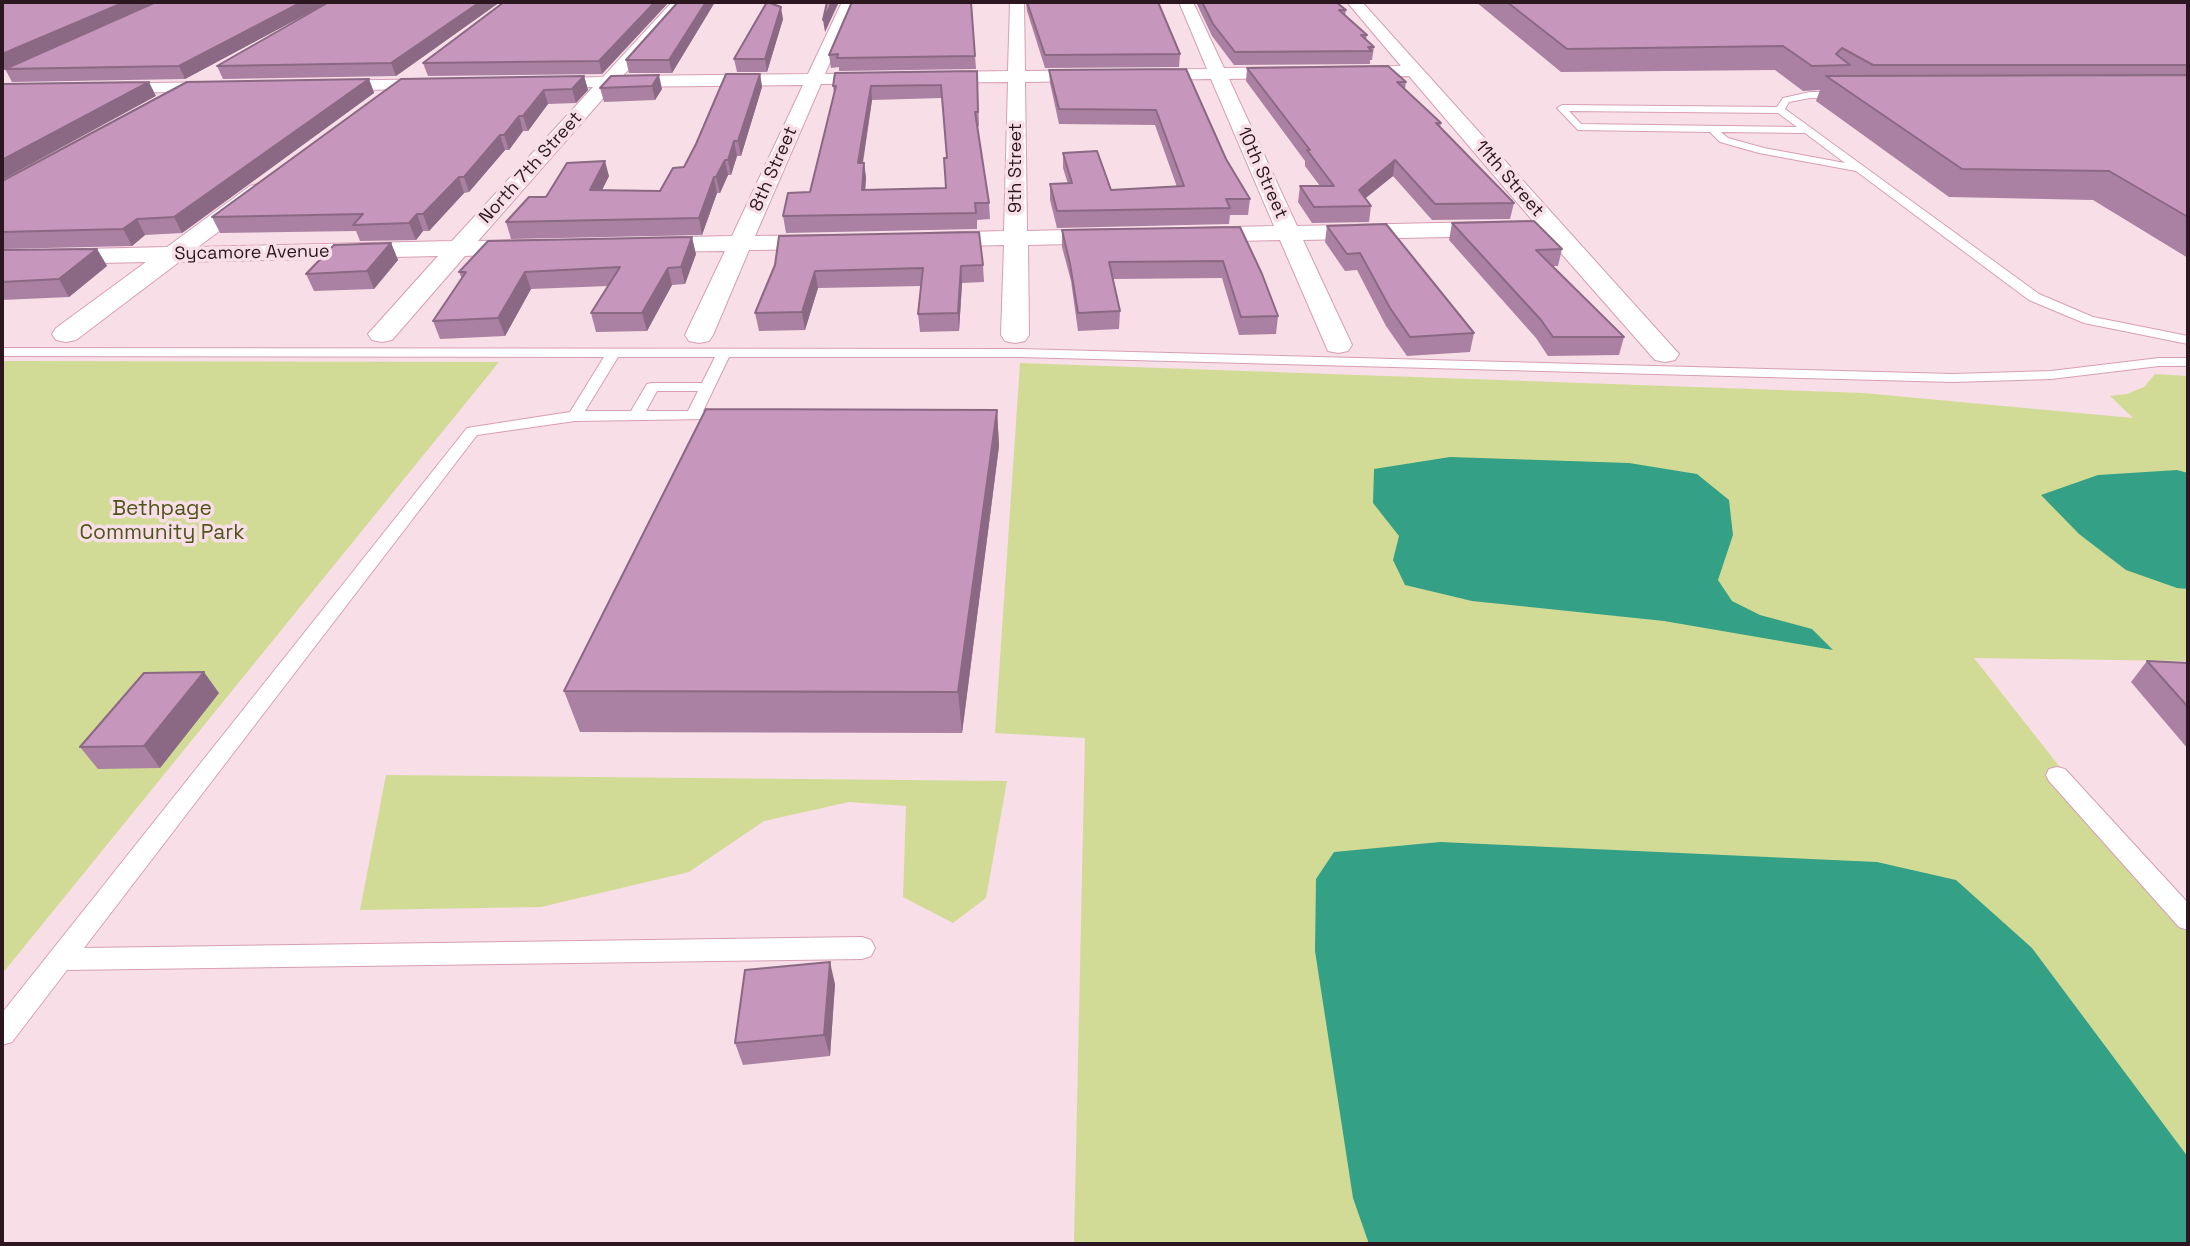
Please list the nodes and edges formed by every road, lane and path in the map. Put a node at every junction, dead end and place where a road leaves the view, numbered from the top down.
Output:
1 (680, 2) edge
2 (849, 2) edge
3 (1017, 2) edge
4 (1186, 2) edge
5 (1354, 2) edge
6 (428, 65) edge
7 (222, 70) edge
8 (1414, 71) junction
9 (1218, 73) junction
10 (1017, 76) junction
11 (814, 79) junction
12 (609, 82) junction
13 (512, 83) edge
14 (1842, 83) edge
15 (457, 84) edge
16 (401, 85) junction
17 (304, 86) edge
18 (249, 87) edge
19 (190, 88) junction
20 (2, 90) edge
21 (156, 107) edge
22 (371, 107) edge
23 (1780, 110) junction
24 (1713, 129) junction
25 (1807, 130) junction
26 (1860, 169) junction
27 (272, 181) edge
28 (1551, 228) junction
29 (1288, 233) junction
30 (1133, 236) edge
31 (1160, 236) edge
32 (1016, 238) junction
33 (859, 241) edge
34 (900, 241) edge
35 (740, 244) junction
36 (613, 246) edge
37 (561, 247) edge
38 (459, 249) junction
39 (173, 254) junction
40 (2, 258) edge
41 (66, 334) dead end
42 (382, 334) dead end
43 (699, 335) dead end
44 (1015, 335) dead end
45 (2188, 340) edge
46 (1338, 345) dead end
47 (2, 352) edge
48 (614, 352) junction
49 (724, 352) junction
50 (1665, 354) dead end
51 (2188, 362) edge
52 (707, 387) junction
53 (575, 416) junction
54 (635, 417) junction
55 (2057, 775) dead end
56 (2188, 920) edge
57 (862, 948) dead end
58 (59, 959) junction
59 (2, 1032) edge

1 - 12 street, North 7th Street
2 - 11 street, 8th Street
3 - 10 street, 9th Street
4 - 9 street, 10th Street
5 - 8 street, 11th Street
6 - 16 street
7 - 19 street
8 - 9 street
8 - 28 street, 11th Street
9 - 10 street
9 - 29 street, 10th Street
10 - 11 street
10 - 32 street, 9th Street
11 - 12 street
11 - 35 street, 8th Street
12 - 13 street
12 - 38 street, North 7th Street
14 - 23 lane
15 - 16 street
16 - 17 street
16 - 22 street
18 - 19 street
19 - 20 street
19 - 21 street
23 - 24 lane
23 - 25 lane
24 - 25 lane
24 - 26 lane
25 - 26 lane
26 - 45 lane
27 - 39 street
28 - 29 street
28 - 50 street, 11th Street
29 - 31 street
29 - 46 street, 10th Street
30 - 32 street
32 - 34 street
32 - 44 street, 9th Street
33 - 35 street
35 - 36 street
35 - 43 street, 8th Street
37 - 38 street, Sycamore Avenue
38 - 39 street, Sycamore Avenue
38 - 42 street, North 7th Street
39 - 40 street, Sycamore Avenue
39 - 41 street
47 - 48 lane
48 - 49 lane
48 - 53 lane
49 - 51 lane
49 - 52 lane
52 - 54 lane
52 - 54 lane
53 - 54 lane
53 - 58 lane
55 - 56 lane
57 - 58 lane
58 - 59 lane

